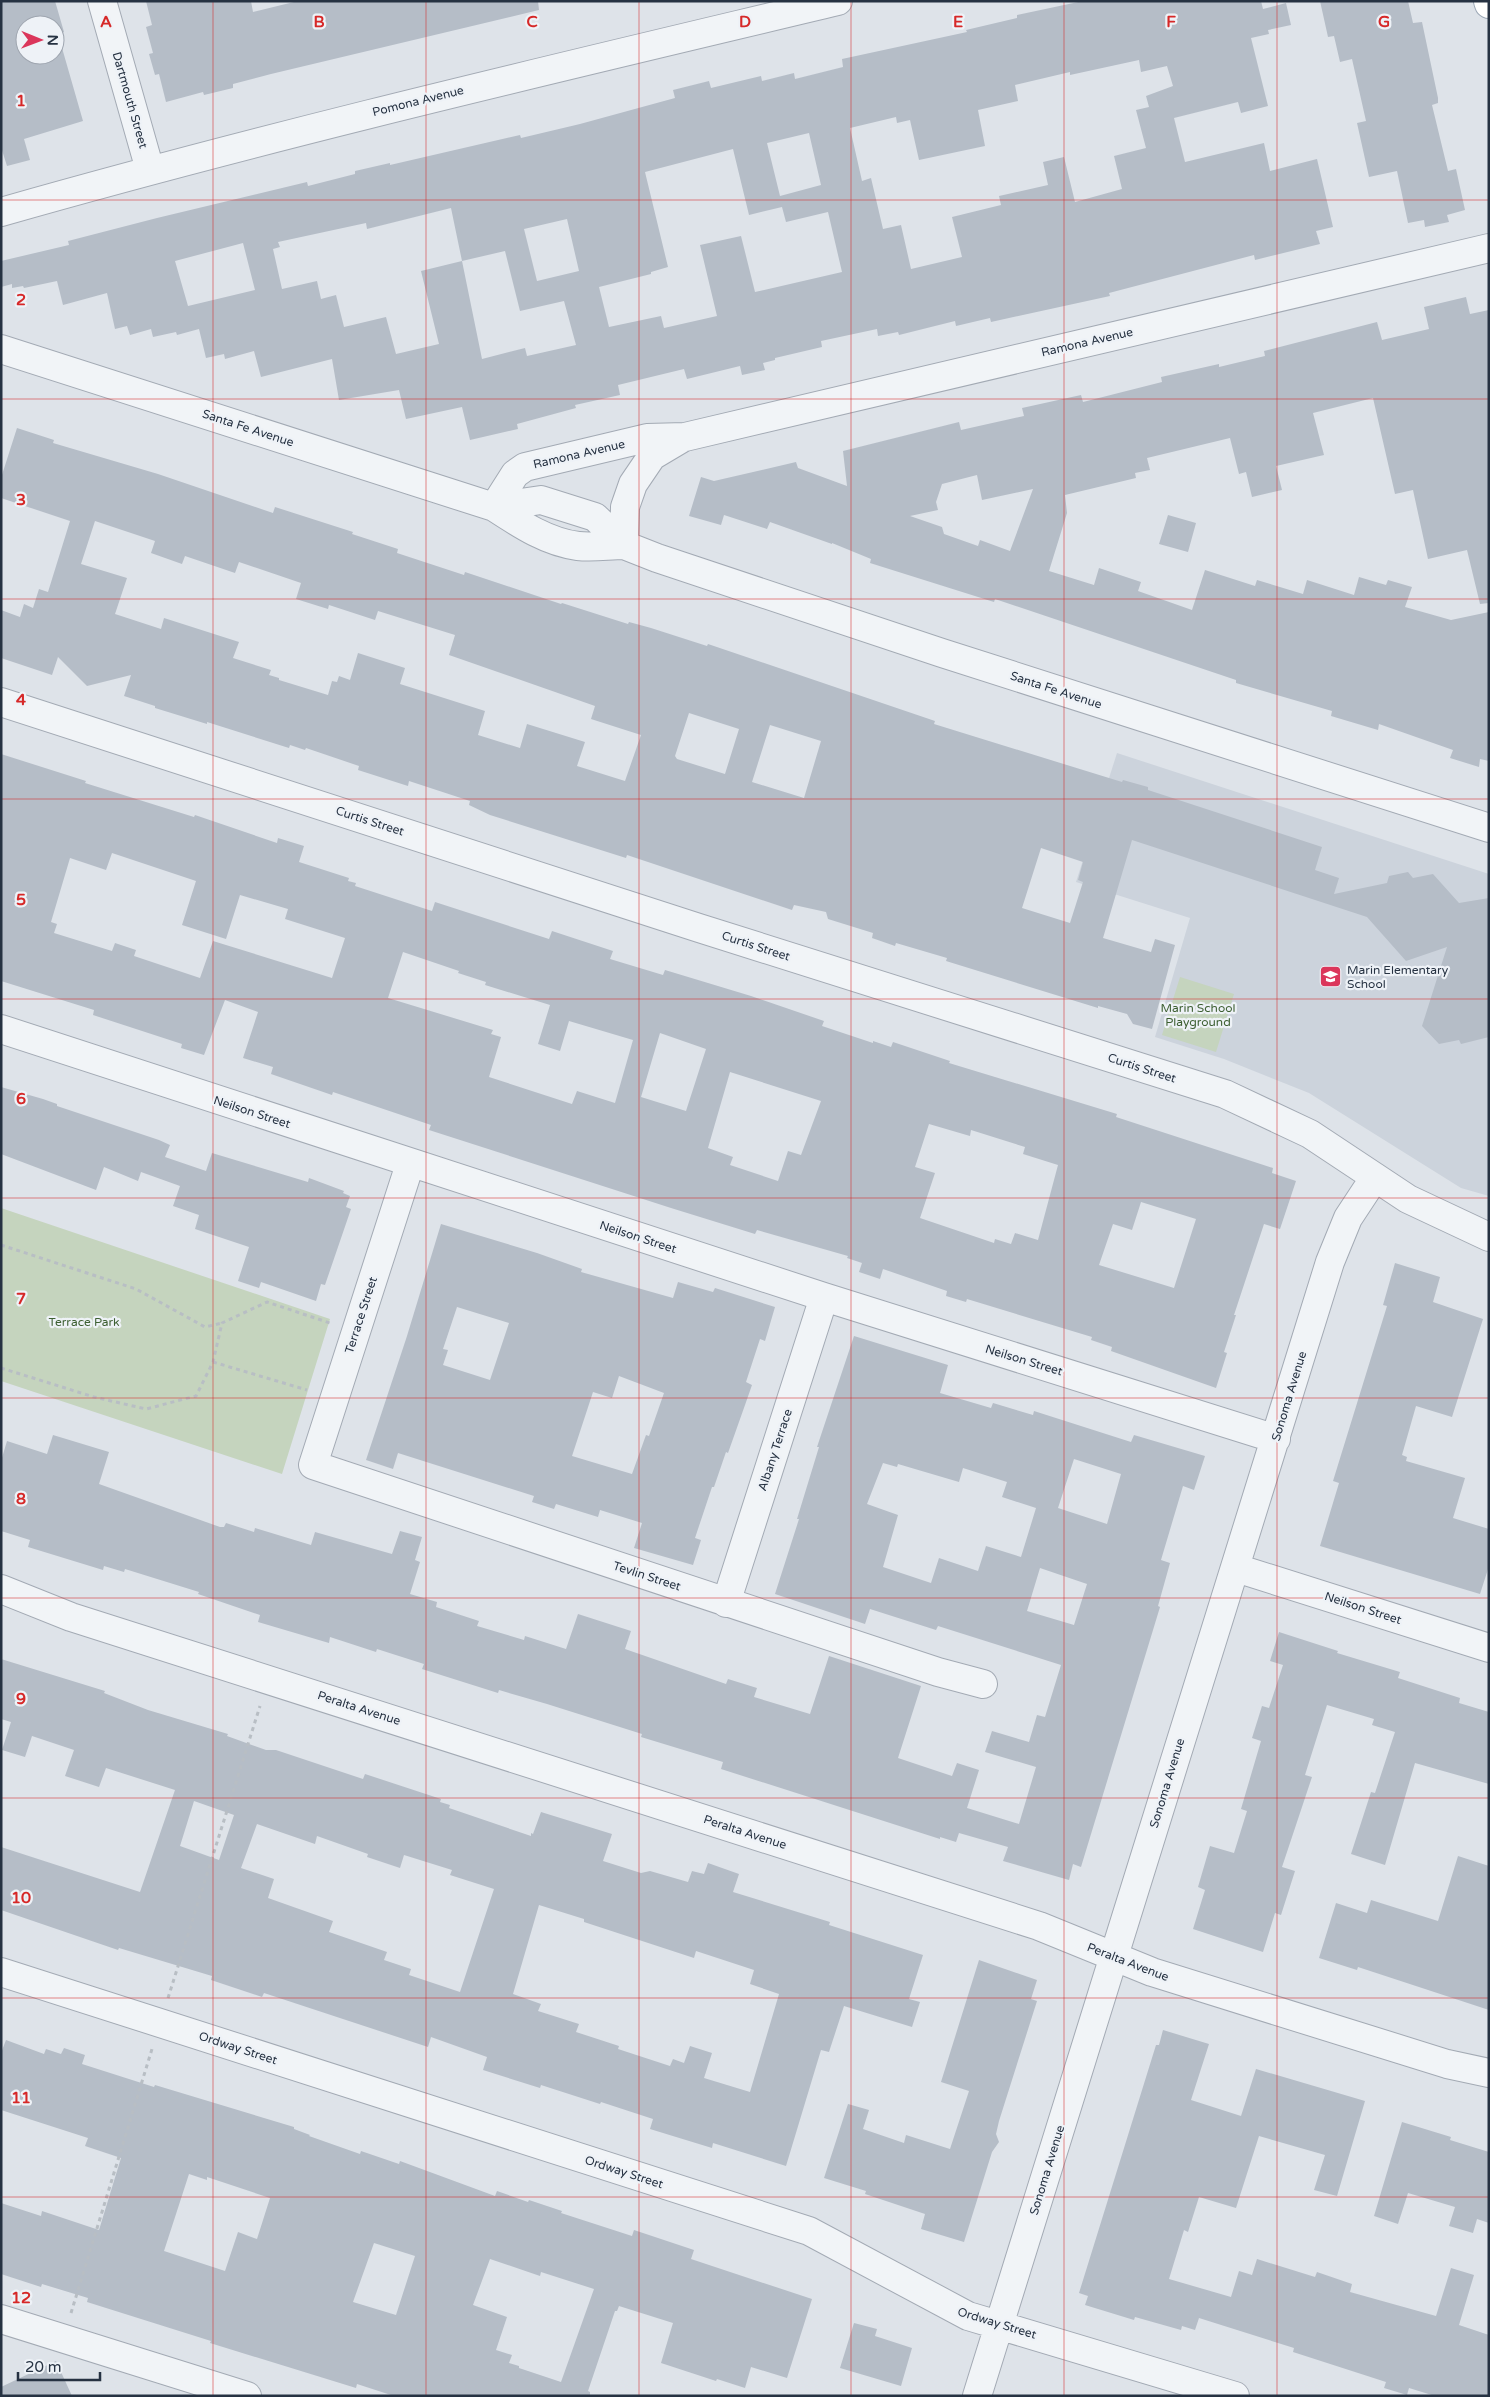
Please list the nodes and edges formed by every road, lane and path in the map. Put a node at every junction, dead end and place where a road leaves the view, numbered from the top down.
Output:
1 (102, 1) edge
2 (838, 1) edge
3 (150, 170) junction
4 (1, 212) edge
5 (1489, 248) edge
6 (2, 351) edge
7 (685, 437) junction
8 (494, 507) junction
9 (624, 545) junction
10 (1, 702) edge
11 (1489, 828) edge
12 (1, 1030) edge
13 (410, 1164) junction
14 (1374, 1177) junction
15 (1489, 1237) edge
16 (1, 1245) edge
17 (824, 1297) junction
18 (222, 1323) junction
19 (356, 1332) junction
20 (213, 1362) junction
21 (1, 1368) edge
22 (334, 1398) junction
23 (1276, 1439) junction
24 (313, 1465) joint
25 (1236, 1568) junction
26 (1, 1589) edge
27 (726, 1603) junction
28 (1489, 1648) edge
29 (982, 1684) dead end
30 (1113, 1956) junction
31 (1, 1972) edge
32 (1489, 2073) edge
33 (1, 2319) edge
34 (1000, 2324) junction
35 (248, 2396) edge
36 (977, 2396) edge
37 (1235, 2396) edge

1 - 3 street, Dartmouth Street
2 - 3 street, Pomona Avenue
3 - 4 street, Pomona Avenue
5 - 7 street, Ramona Avenue
6 - 8 street, Santa Fe Avenue
7 - 8 street, Ramona Avenue
7 - 9 street, Ramona Avenue
8 - 9 street, Santa Fe Avenue
9 - 11 street, Santa Fe Avenue
10 - 14 street, Curtis Street
12 - 13 street, Neilson Street
13 - 17 street, Neilson Street
13 - 19 street, Terrace Street
14 - 15 street, Curtis Street
14 - 23 street, Sonoma Avenue
16 - 18 path
17 - 23 street, Neilson Street
17 - 27 street, Albany Terrace
18 - 19 path
18 - 20 path
19 - 22 street, Terrace Street
20 - 21 path
20 - 22 path
22 - 24 street, Terrace Street
23 - 25 street, Sonoma Avenue
24 - 27 street, Tevlin Street
25 - 28 street, Neilson Street
25 - 30 street, Sonoma Avenue
26 - 30 street, Peralta Avenue
27 - 29 street, Tevlin Street
30 - 32 street, Peralta Avenue
30 - 34 street, Sonoma Avenue
31 - 34 street, Ordway Street
33 - 35 street
34 - 36 street, Sonoma Avenue
34 - 37 street, Ordway Street

